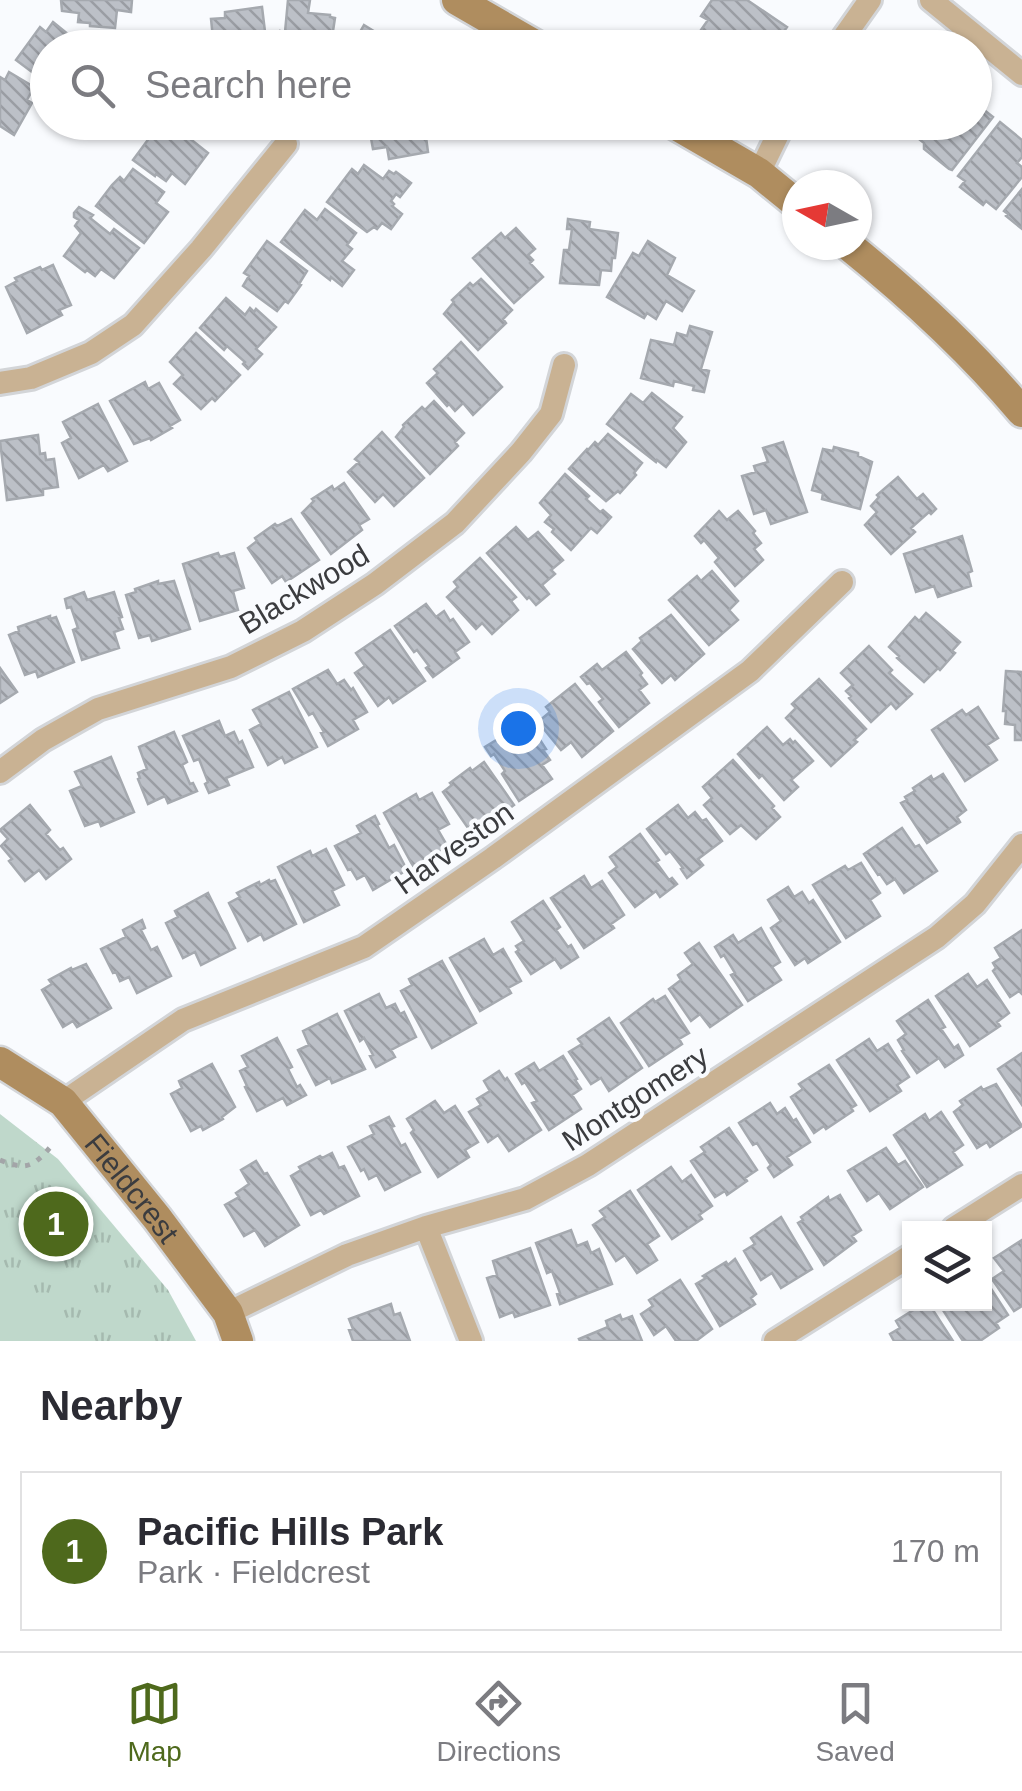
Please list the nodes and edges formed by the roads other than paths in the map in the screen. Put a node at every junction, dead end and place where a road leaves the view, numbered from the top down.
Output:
1 (457, 0) edge
2 (870, 0) edge
3 (930, 0) edge
4 (509, 30) edge
5 (849, 30) edge
6 (967, 30) edge
7 (992, 50) edge
8 (1022, 74) edge
9 (702, 140) edge
10 (776, 140) edge
11 (286, 144) dead end
12 (760, 173) junction
13 (782, 191) edge
14 (866, 260) edge
15 (564, 365) dead end
16 (0, 383) edge
17 (1022, 412) edge
18 (842, 582) dead end
19 (0, 772) edge
20 (1022, 845) edge
21 (0, 1062) edge
22 (63, 1102) junction
23 (1022, 1185) edge
24 (965, 1221) edge
25 (426, 1227) junction
26 (902, 1261) edge
27 (232, 1327) edge
28 (471, 1341) edge
29 (775, 1341) edge

1 - 4 main road
2 - 5 street
3 - 6 street
7 - 8 street
9 - 12 main road
10 - 12 street
11 - 16 street
12 - 13 main road
14 - 17 main road
15 - 19 street, Blackwood
18 - 22 street, Harveston
20 - 25 street, Montgomery
21 - 22 main road, Fieldcrest
22 - 27 main road, Fieldcrest
23 - 24 street
25 - 27 street, Montgomery
25 - 28 street
26 - 29 street

